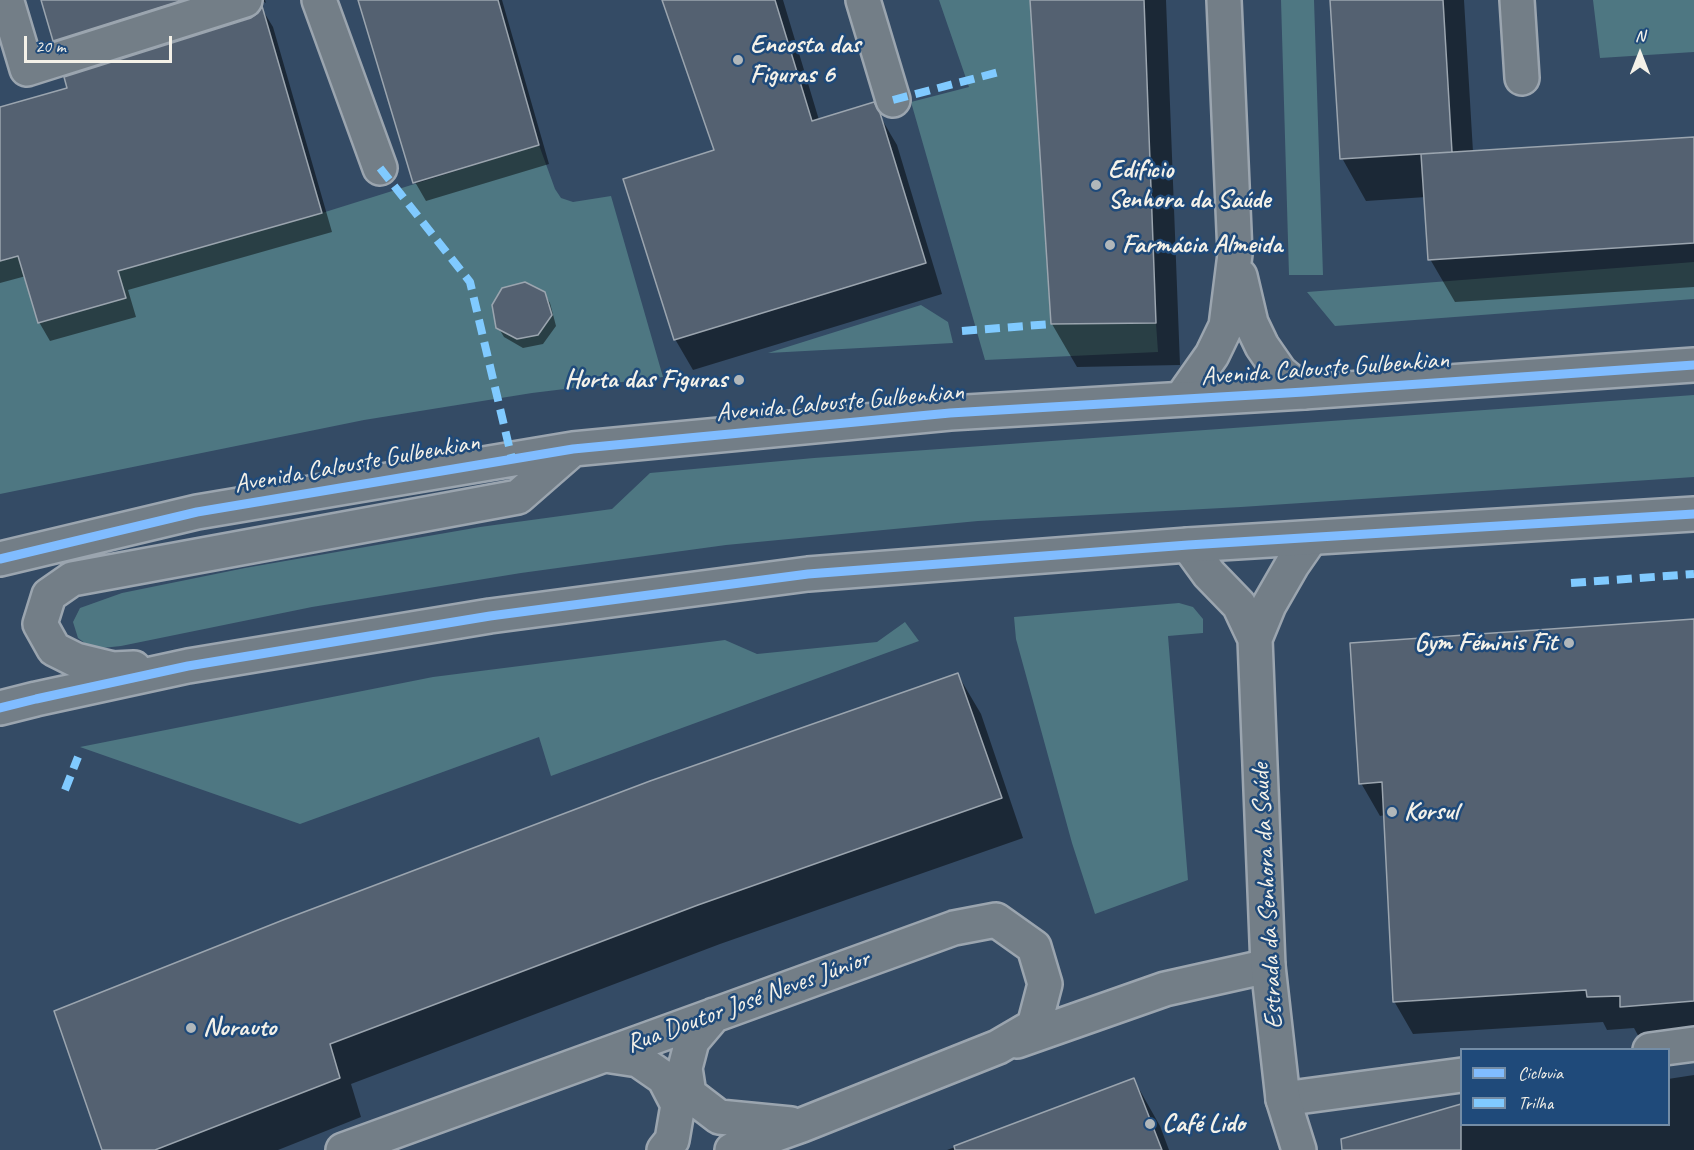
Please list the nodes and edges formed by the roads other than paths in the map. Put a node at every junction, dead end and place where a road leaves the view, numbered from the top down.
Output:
1 (245, 0) edge
2 (320, 0) edge
3 (863, 0) edge
4 (1224, 0) edge
5 (1517, 0) edge
6 (4, 2) edge
7 (1522, 78) dead end
8 (893, 100) dead end
9 (380, 168) dead end
10 (1235, 254) junction
11 (1694, 365) edge
12 (1304, 392) junction
13 (1181, 399) junction
14 (573, 448) junction
15 (1694, 514) edge
16 (1310, 539) junction
17 (1188, 545) junction
18 (0, 559) edge
19 (1255, 639) junction
20 (188, 666) junction
21 (0, 708) edge
22 (1268, 966) junction
23 (714, 1015) junction
24 (1694, 1044) edge
25 (998, 1047) junction
26 (1665, 1048) edge
27 (605, 1054) junction
28 (1460, 1075) edge
29 (1283, 1099) junction
30 (802, 1125) junction
31 (343, 1150) edge
32 (664, 1150) edge
33 (732, 1150) edge
34 (1299, 1150) edge

1 - 6 main road
2 - 9 main road
3 - 8 main road
4 - 10 main road
5 - 7 main road
10 - 12 main road
10 - 13 main road
11 - 12 main road, Avenida Calouste Gulbenkian
12 - 13 main road, Avenida Calouste Gulbenkian
13 - 14 main road, Avenida Calouste Gulbenkian
14 - 18 main road, Avenida Calouste Gulbenkian
14 - 20 main road
15 - 16 main road
16 - 17 main road
16 - 19 main road
17 - 19 main road
17 - 20 main road
19 - 22 main road, Estrada da Senhora da Saúde
20 - 21 main road
22 - 25 main road, Rua Doutor José Neves Júnior
22 - 29 main road, Estrada da Senhora da Saúde
23 - 25 main road, Rua Doutor José Neves Júnior
23 - 27 main road, Rua Doutor José Neves Júnior
23 - 30 main road
24 - 26 main road
25 - 30 main road, Rua Doutor José Neves Júnior
27 - 31 main road, Rua Doutor José Neves Júnior
27 - 32 main road
28 - 29 main road
29 - 34 main road, Estrada da Senhora da Saúde
30 - 33 main road, Rua Doutor José Neves Júnior

